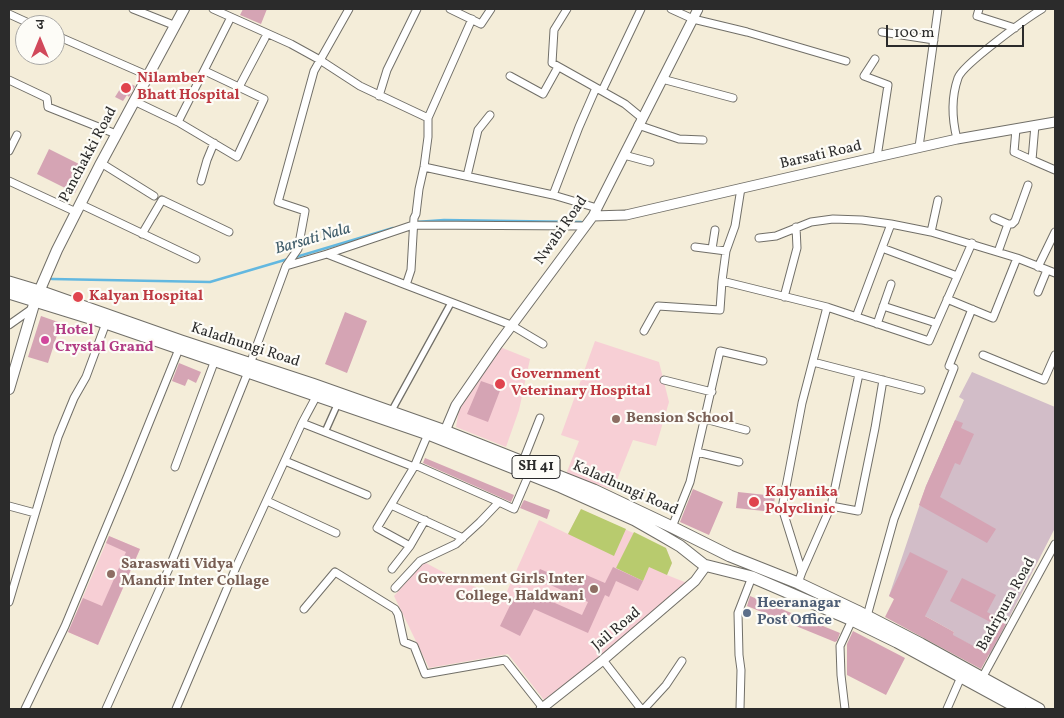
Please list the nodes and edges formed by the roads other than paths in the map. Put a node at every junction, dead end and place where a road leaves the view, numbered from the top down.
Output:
1 (134, 9) edge
2 (184, 9) edge
3 (213, 9) edge
4 (350, 9) edge
5 (417, 9) edge
6 (450, 9) edge
7 (491, 9) edge
8 (566, 9) edge
9 (641, 9) edge
10 (671, 9) edge
11 (698, 9) edge
12 (938, 9) edge
13 (979, 9) edge
14 (1042, 9) edge
15 (472, 19) junction
16 (693, 19) junction
17 (229, 21) dead end
18 (176, 26) junction
19 (1015, 28) junction
20 (882, 32) dead end
21 (265, 38) dead end
22 (65, 39) edge
23 (934, 40) junction
24 (875, 59) dead end
25 (320, 60) junction
26 (846, 61) dead end
27 (558, 67) junction
28 (205, 71) junction
29 (149, 76) junction
30 (510, 76) dead end
31 (662, 79) junction
32 (9, 80) edge
33 (239, 87) junction
34 (599, 90) junction
35 (379, 96) junction
36 (733, 98) dead end
37 (134, 101) junction
38 (490, 115) dead end
39 (428, 118) junction
40 (178, 122) junction
41 (640, 122) junction
42 (1055, 122) edge
43 (1036, 125) junction
44 (1016, 129) junction
45 (116, 134) junction
46 (17, 135) dead end
47 (957, 139) junction
48 (703, 140) dead end
49 (214, 143) junction
50 (920, 147) junction
51 (9, 151) edge
52 (624, 154) junction
53 (877, 156) junction
54 (1032, 160) junction
55 (650, 162) dead end
56 (101, 163) junction
57 (424, 167) junction
58 (1055, 170) edge
59 (467, 176) junction
60 (9, 181) edge
61 (201, 181) dead end
62 (1028, 184) dead end
63 (741, 188) junction
64 (553, 195) junction
65 (154, 196) dead end
66 (938, 200) dead end
67 (78, 208) junction
68 (595, 212) junction
69 (994, 218) dead end
70 (414, 221) junction
71 (891, 224) junction
72 (1008, 224) junction
73 (585, 226) junction
74 (796, 227) junction
75 (715, 230) dead end
76 (229, 232) dead end
77 (931, 232) junction
78 (1055, 232) edge
79 (142, 234) junction
80 (759, 238) dead end
81 (972, 243) junction
82 (695, 247) dead end
83 (882, 248) junction
84 (712, 249) junction
85 (726, 251) junction
86 (998, 252) junction
87 (327, 254) junction
88 (1017, 258) junction
89 (196, 259) dead end
90 (288, 264) junction
91 (1038, 267) junction
92 (1047, 270) junction
93 (1055, 273) edge
94 (957, 276) junction
95 (722, 280) junction
96 (9, 282) edge
97 (891, 284) dead end
98 (406, 285) junction
99 (1038, 292) dead end
100 (9, 293) edge
101 (784, 297) junction
102 (947, 299) junction
103 (36, 300) junction
104 (451, 303) junction
105 (883, 306) junction
106 (827, 308) junction
107 (972, 309) junction
108 (856, 317) junction
109 (107, 319) junction
110 (936, 323) junction
111 (877, 324) junction
112 (9, 325) edge
113 (511, 325) junction
114 (644, 331) dead end
115 (543, 344) dead end
116 (180, 345) junction
117 (1055, 355) edge
118 (983, 356) dead end
119 (215, 360) junction
120 (763, 360) dead end
121 (813, 362) junction
122 (249, 368) junction
123 (859, 374) junction
124 (664, 380) dead end
125 (883, 380) junction
126 (9, 389) edge
127 (921, 390) dead end
128 (712, 392) junction
129 (317, 395) junction
130 (338, 403) junction
131 (391, 412) junction
132 (540, 418) dead end
133 (705, 420) junction
134 (302, 423) junction
135 (746, 430) dead end
136 (325, 432) junction
137 (428, 434) junction
138 (443, 435) junction
139 (697, 452) junction
140 (285, 461) junction
141 (523, 461) junction
142 (739, 462) dead end
143 (414, 466) junction
144 (175, 467) dead end
145 (529, 474) junction
146 (367, 495) dead end
147 (267, 501) junction
148 (499, 502) junction
149 (391, 505) junction
150 (9, 506) edge
151 (831, 506) junction
152 (35, 513) junction
153 (425, 520) junction
154 (672, 527) junction
155 (336, 534) dead end
156 (463, 538) junction
157 (703, 543) junction
158 (1055, 544) edge
159 (410, 546) junction
160 (730, 556) junction
161 (695, 558) junction
162 (706, 566) junction
163 (392, 569) dead end
164 (724, 570) junction
165 (752, 577) junction
166 (800, 578) junction
167 (395, 588) dead end
168 (794, 594) junction
169 (9, 602) edge
170 (304, 609) dead end
171 (867, 616) junction
172 (852, 620) junction
173 (603, 660) junction
174 (682, 661) dead end
175 (961, 677) junction
176 (979, 682) junction
177 (542, 708) edge
178 (25, 709) edge
179 (106, 709) edge
180 (176, 709) edge
181 (642, 709) edge
182 (740, 709) edge
183 (845, 709) edge
184 (947, 709) edge
185 (1020, 709) edge
186 (1039, 709) edge

1 - 18 street
2 - 18 main road, Panchakki Road
3 - 25 street
4 - 25 street
5 - 35 street
6 - 15 street
7 - 15 street
8 - 27 street
9 - 34 street
10 - 16 street
11 - 16 street, Nwabi Road
12 - 23 street
13 - 19 street
14 - 19 street
15 - 39 street
16 - 26 street
16 - 31 street, Nwabi Road
17 - 28 street
18 - 29 main road, Panchakki Road
19 - 47 street
20 - 23 street
21 - 33 street
22 - 29 street
23 - 50 street
24 - 53 street
25 - 35 street
25 - 90 street
27 - 30 street
27 - 34 street
28 - 33 street
28 - 40 street
29 - 37 main road, Panchakki Road
31 - 36 street
31 - 41 street, Nwabi Road
32 - 45 street
33 - 49 street
34 - 41 street
34 - 64 street
35 - 39 street
37 - 40 street
37 - 45 main road, Panchakki Road
38 - 59 street
39 - 57 street
40 - 49 street
41 - 48 street
41 - 52 street, Nwabi Road
42 - 43 street, Barsati Road
43 - 44 street, Barsati Road
43 - 54 street
44 - 47 street, Barsati Road
44 - 54 street
45 - 56 main road, Panchakki Road
46 - 51 street
47 - 50 street, Barsati Road
49 - 61 street
50 - 53 street, Barsati Road
52 - 55 street
52 - 68 street, Nwabi Road
53 - 63 street, Barsati Road
54 - 58 street
56 - 65 street
56 - 67 main road, Panchakki Road
57 - 59 street
57 - 70 street
59 - 64 street
60 - 67 street
62 - 72 street
63 - 68 street, Barsati Road
63 - 85 street
64 - 68 street
66 - 77 street
67 - 79 street
67 - 103 main road, Panchakki Road
68 - 73 street, Nwabi Road
69 - 72 street
70 - 73 street
70 - 87 street
70 - 98 street
71 - 74 street
71 - 77 street
71 - 83 street
72 - 86 street
73 - 113 street, Nwabi Road
74 - 80 street
74 - 101 street
75 - 84 street
76 - 79 street
77 - 81 street
78 - 91 street
79 - 89 street
81 - 86 street
81 - 94 street
82 - 84 street
83 - 94 street
83 - 108 street
84 - 85 street
85 - 95 street
86 - 88 street
87 - 90 street
87 - 98 street
88 - 91 street
88 - 107 street
90 - 122 street
91 - 92 street
92 - 93 street
92 - 99 street
94 - 102 street
95 - 101 street
95 - 114 street
96 - 103 main road, Kaladhungi Road / SH 41
97 - 105 street
98 - 104 street
100 - 103 main road, Kaladhungi Road / SH 41
101 - 106 street
102 - 107 street
102 - 110 street
103 - 109 main road, Kaladhungi Road / SH 41
103 - 112 street
103 - 126 main road, Panchakki Road
104 - 113 street
104 - 131 street
105 - 110 street
105 - 111 street
106 - 108 street
106 - 121 street
107 - 171 street
108 - 111 street
109 - 116 main road, Kaladhungi Road / SH 41
109 - 152 street
110 - 111 street
113 - 115 street
113 - 138 street, Nwabi Road
116 - 119 main road, Kaladhungi Road / SH 41
116 - 122 main road, Kaladhungi Road / SH 41
116 - 178 street
117 - 118 street
119 - 122 main road, Kaladhungi Road / SH 41
119 - 144 street
120 - 128 street
121 - 123 street
121 - 166 street
122 - 129 main road, Kaladhungi Road / SH 41
122 - 131 main road, Kaladhungi Road / SH 41
122 - 179 street
123 - 125 street
123 - 151 street
124 - 128 street
125 - 127 street
125 - 151 street
128 - 133 street
129 - 130 main road, Kaladhungi Road / SH 41
129 - 134 street
130 - 136 street
130 - 137 main road, Kaladhungi Road / SH 41
131 - 138 main road, Kaladhungi Road / SH 41
132 - 141 street
133 - 135 street
133 - 139 street
134 - 136 street
134 - 140 street
136 - 143 street
137 - 138 main road, Kaladhungi Road / SH 41
137 - 143 street
138 - 141 main road, Kaladhungi Road / SH 41
138 - 145 main road, Kaladhungi Road / SH 41
139 - 142 street
139 - 154 street
140 - 146 street
140 - 147 street
141 - 154 main road, Kaladhungi Road / SH 41
143 - 148 street
143 - 149 street
145 - 148 street
145 - 161 main road, Kaladhungi Road / SH 41
147 - 155 street
147 - 180 street
148 - 156 street
149 - 153 street
149 - 159 street
150 - 152 street
151 - 166 street
152 - 169 street
153 - 156 street
153 - 159 street
154 - 157 main road, Kaladhungi Road / SH 41
156 - 167 street
157 - 160 main road, Kaladhungi Road / SH 41
157 - 161 main road
158 - 176 street, Badripura Road
159 - 163 street
160 - 164 main road
160 - 166 main road, Kaladhungi Road / SH 41
161 - 162 main road, Kaladhungi Road / SH 41
162 - 164 main road, Kaladhungi Road / SH 41
162 - 173 street, Jail Road
164 - 165 main road, Kaladhungi Road / SH 41
165 - 168 main road, Kaladhungi Road / SH 41
165 - 182 street
166 - 168 main road
166 - 171 main road, Kaladhungi Road / SH 41
168 - 172 main road, Kaladhungi Road / SH 41
170 - 177 street
171 - 176 main road, Kaladhungi Road / SH 41
172 - 175 main road, Kaladhungi Road / SH 41
172 - 183 street
173 - 177 street, Jail Road
173 - 181 street
174 - 181 street
175 - 176 main road, Kaladhungi Road / SH 41
175 - 184 street
176 - 185 main road, Kaladhungi Road / SH 41
176 - 186 main road, Kaladhungi Road / SH 41

